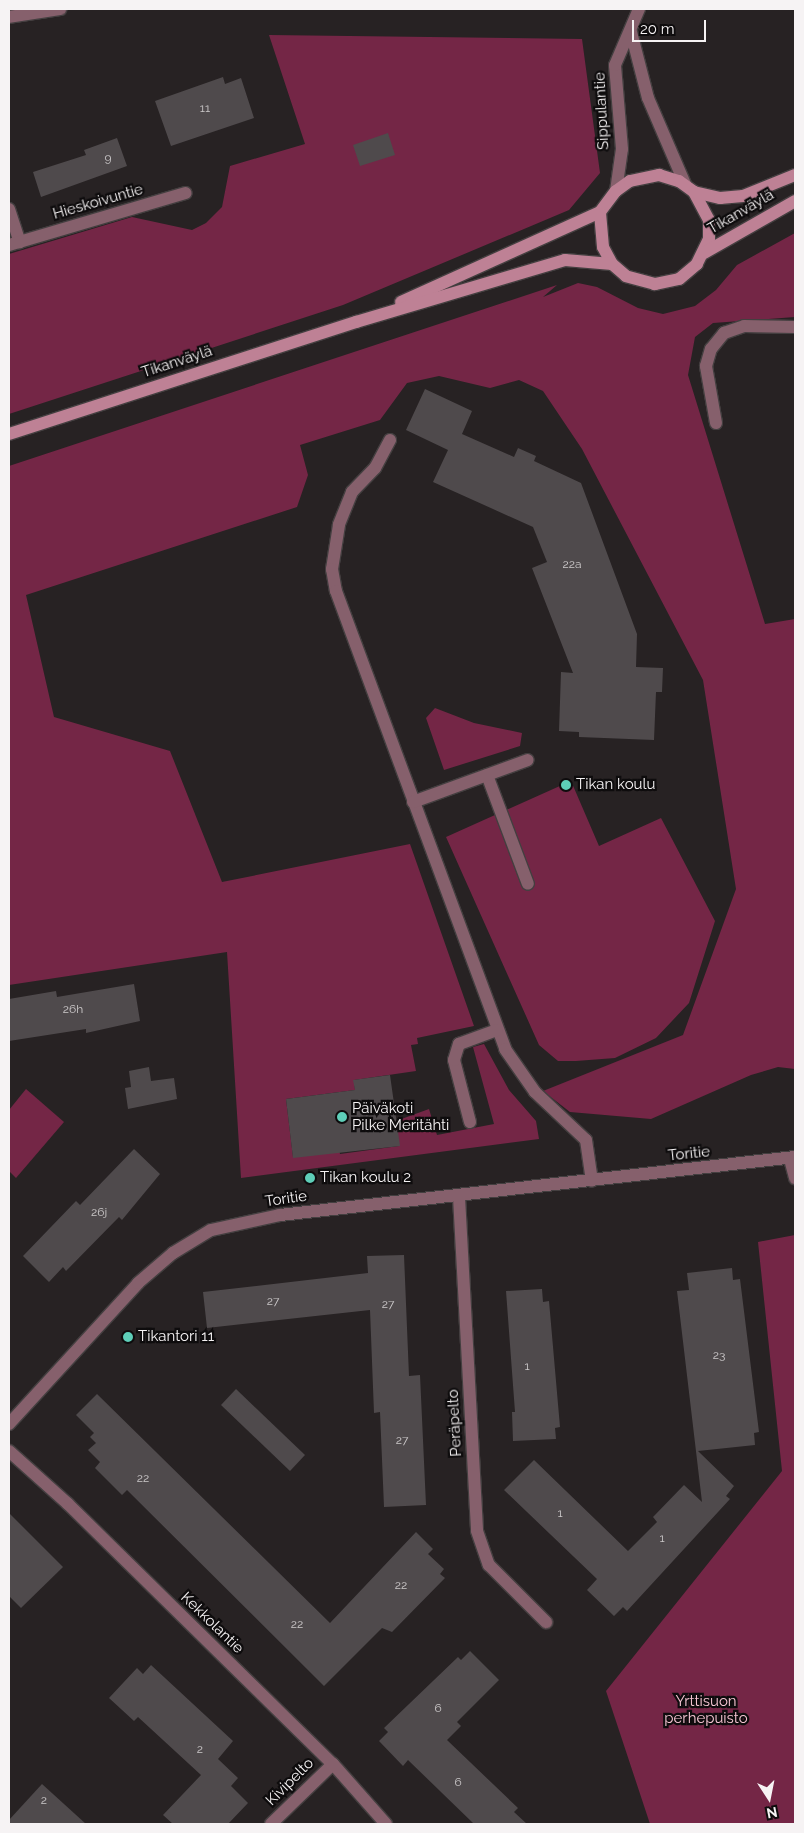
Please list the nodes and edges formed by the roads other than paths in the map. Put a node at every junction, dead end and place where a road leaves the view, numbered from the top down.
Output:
1 (60, 9) edge
2 (634, 10) edge
3 (9, 17) edge
4 (631, 32) junction
5 (795, 175) edge
6 (690, 188) junction
7 (616, 191) junction
8 (186, 193) dead end
9 (795, 201) edge
10 (9, 209) edge
11 (600, 212) junction
12 (14, 243) edge
13 (704, 253) junction
14 (612, 264) junction
15 (356, 322) junction
16 (795, 327) edge
17 (716, 423) dead end
18 (9, 434) edge
19 (390, 440) dead end
20 (528, 760) dead end
21 (487, 775) junction
22 (413, 802) junction
23 (528, 884) dead end
24 (497, 1030) junction
25 (470, 1122) dead end
26 (793, 1158) edge
27 (795, 1178) edge
28 (592, 1181) junction
29 (459, 1197) junction
30 (9, 1424) edge
31 (9, 1451) edge
32 (546, 1622) dead end
33 (333, 1764) junction
34 (271, 1824) edge
35 (386, 1824) edge

1 - 3 street
2 - 4 street, Sippulantie
4 - 6 street
4 - 7 street, Sippulantie
5 - 6 main road, Tikanväylä
6 - 7 main road
6 - 13 main road
7 - 11 main road
8 - 12 street, Hieskoivuntie
9 - 13 main road, Tikanväylä
10 - 12 street, Hieskoivuntie
11 - 14 main road
11 - 15 main road, Tikanväylä
13 - 14 main road
14 - 15 main road, Tikanväylä
15 - 18 main road, Tikanväylä
16 - 17 street
19 - 22 street
20 - 21 street
21 - 22 street
21 - 23 street
22 - 24 street
24 - 25 street
24 - 28 street
26 - 27 street
26 - 28 street, Toritie
28 - 29 street, Toritie
29 - 30 street, Toritie
29 - 32 street, Peräpelto
31 - 33 street, Kekkolantie
33 - 34 street, Kivipelto
33 - 35 street, Kekkolantie

